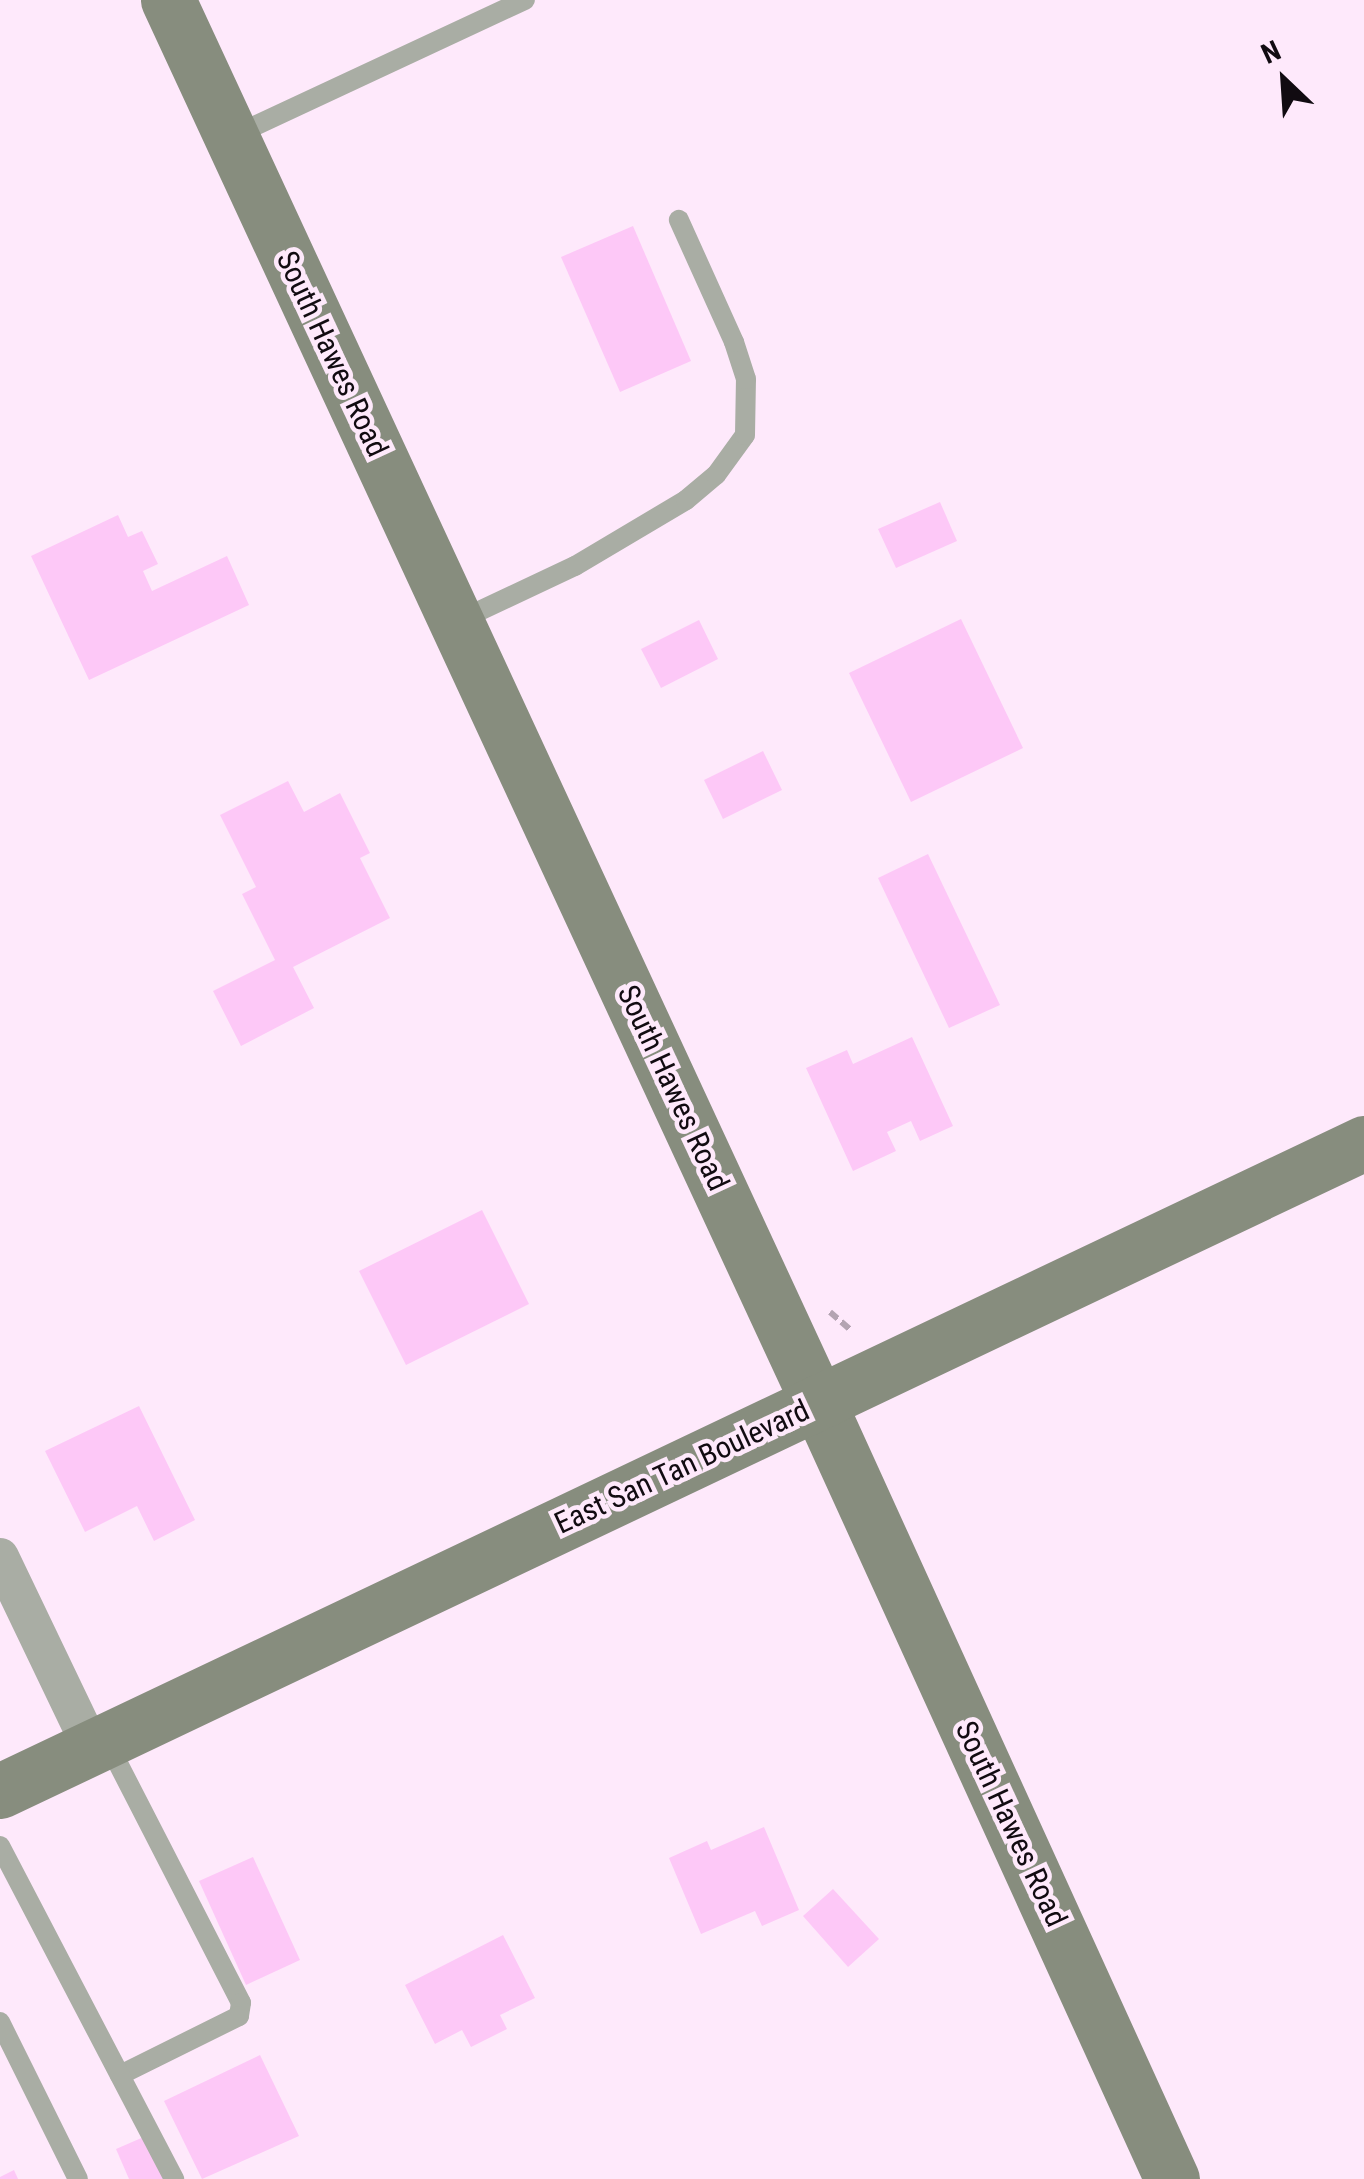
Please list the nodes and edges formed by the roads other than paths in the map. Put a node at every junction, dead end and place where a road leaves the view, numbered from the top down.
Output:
1 (168, 0) edge
2 (526, 0) edge
3 (232, 137) junction
4 (679, 220) dead end
5 (456, 622) junction
6 (1364, 1143) edge
7 (818, 1402) junction
8 (0, 1557) edge
9 (99, 1744) junction
10 (0, 1790) edge
11 (0, 1846) edge
12 (0, 2022) edge
13 (120, 2075) junction
14 (78, 2179) edge
15 (174, 2179) edge
16 (1172, 2179) edge

1 - 3 main road, South Hawes Road
2 - 3 lane
3 - 5 main road, South Hawes Road
4 - 5 lane
5 - 7 main road, South Hawes Road
6 - 7 main road, East San Tan Boulevard
7 - 9 main road, East San Tan Boulevard
7 - 16 main road, South Hawes Road
8 - 9 street
9 - 10 main road, East San Tan Boulevard
9 - 13 lane
11 - 13 lane
12 - 14 lane
13 - 15 lane

